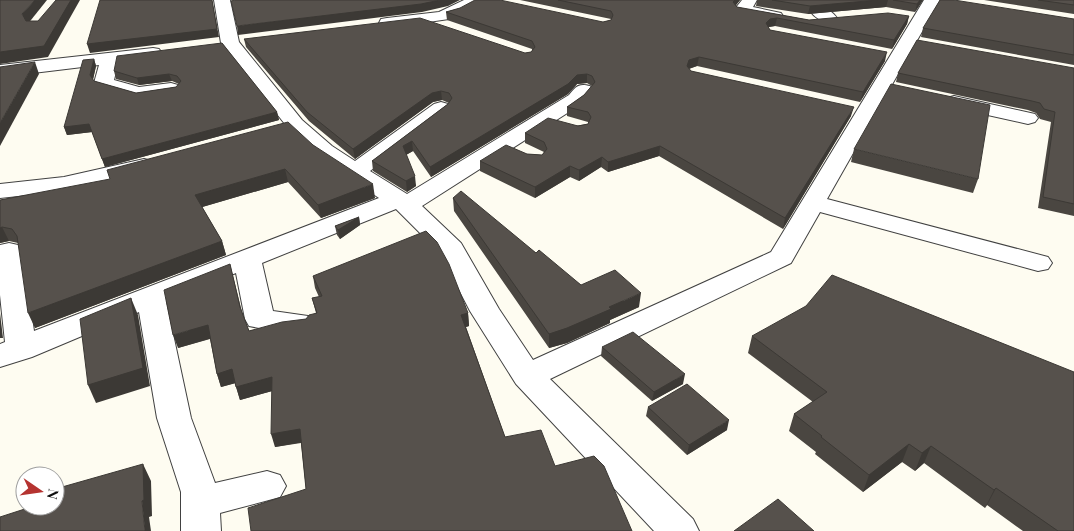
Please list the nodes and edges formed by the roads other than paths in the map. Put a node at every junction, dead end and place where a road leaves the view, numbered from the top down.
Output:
1 (476, 0) edge
2 (750, 1) dead end
3 (227, 2) edge
4 (812, 15) edge
5 (789, 18) edge
6 (848, 18) edge
7 (422, 19) junction
8 (373, 25) edge
9 (450, 29) edge
10 (916, 32) edge
11 (166, 51) edge
12 (110, 58) junction
13 (0, 71) edge
14 (171, 89) edge
15 (583, 90) dead end
16 (940, 100) edge
17 (441, 108) edge
18 (544, 118) junction
19 (1028, 118) dead end
20 (570, 125) edge
21 (504, 144) junction
22 (526, 155) edge
23 (165, 160) edge
24 (354, 172) junction
25 (0, 192) edge
26 (402, 202) junction
27 (813, 203) junction
28 (9, 251) dead end
29 (247, 258) junction
30 (1038, 263) dead end
31 (151, 297) junction
32 (297, 323) edge
33 (10, 353) edge
34 (527, 376) junction
35 (267, 486) dead end
36 (201, 517) edge
37 (679, 531) edge

1 - 7 street
2 - 5 street
3 - 24 street
4 - 6 street
7 - 8 street
7 - 9 street
10 - 27 street
11 - 12 street
12 - 13 street
12 - 14 street
15 - 18 street
16 - 19 street
17 - 24 street
18 - 20 street
18 - 21 street
21 - 22 street
21 - 26 street
23 - 25 street
24 - 26 street
26 - 29 street
26 - 34 street
27 - 30 street
27 - 34 street
28 - 33 street
29 - 31 street
29 - 32 street
31 - 33 street
31 - 36 street
34 - 37 street
35 - 36 street

